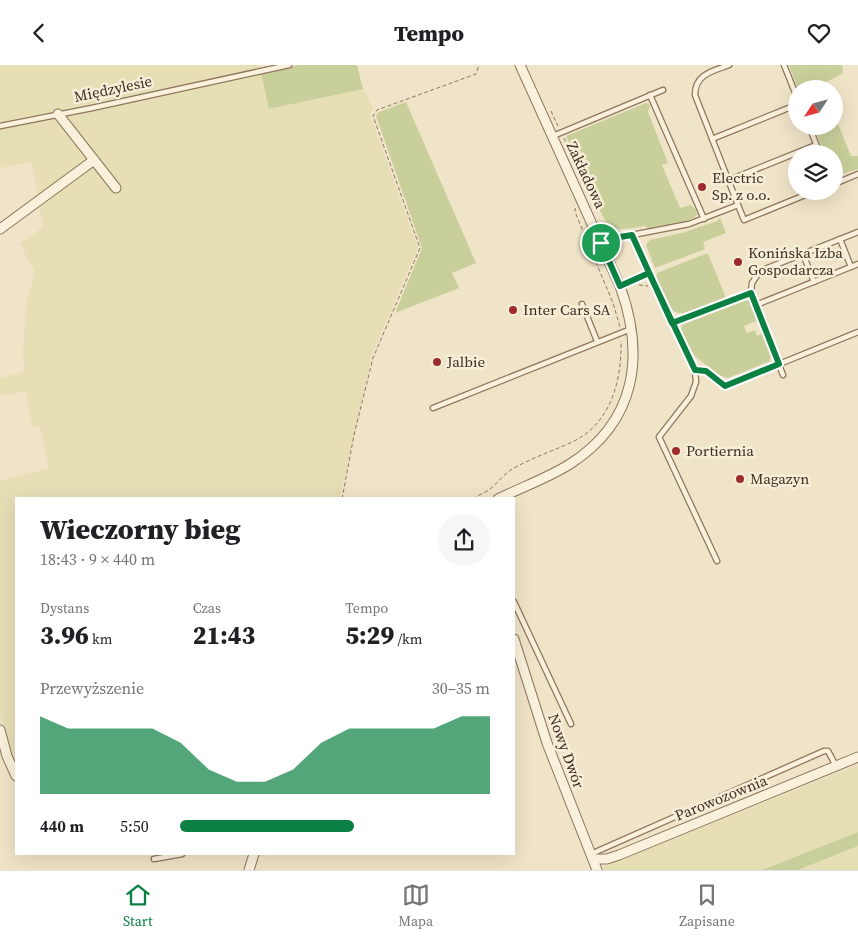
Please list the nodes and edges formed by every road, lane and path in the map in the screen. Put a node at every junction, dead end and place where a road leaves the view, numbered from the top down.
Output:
1 (289, 65) edge
2 (478, 65) edge
3 (520, 65) edge
4 (729, 65) edge
5 (784, 65) edge
6 (790, 80) edge
7 (663, 90) dead end
8 (650, 95) junction
9 (788, 108) edge
10 (58, 114) junction
11 (0, 126) edge
12 (812, 135) edge
13 (553, 136) junction
14 (712, 139) junction
15 (816, 145) edge
16 (788, 156) edge
17 (94, 160) junction
18 (858, 174) edge
19 (729, 180) junction
20 (843, 180) edge
21 (116, 188) dead end
22 (793, 200) edge
23 (738, 205) junction
24 (574, 209) dead end
25 (704, 219) junction
26 (0, 229) edge
27 (858, 232) edge
28 (632, 235) junction
29 (840, 239) junction
30 (601, 243) junction
31 (803, 254) junction
32 (858, 264) edge
33 (851, 267) junction
34 (649, 273) junction
35 (814, 282) junction
36 (620, 286) junction
37 (751, 293) junction
38 (582, 304) dead end
39 (756, 305) junction
40 (672, 323) junction
41 (632, 328) junction
42 (620, 329) dead end
43 (858, 333) edge
44 (621, 340) dead end
45 (597, 341) junction
46 (779, 364) junction
47 (695, 370) junction
48 (783, 375) dead end
49 (433, 407) dead end
50 (342, 497) edge
51 (476, 497) edge
52 (502, 497) edge
53 (717, 561) dead end
54 (515, 604) edge
55 (515, 642) edge
56 (571, 724) dead end
57 (0, 730) edge
58 (858, 757) edge
59 (836, 766) junction
60 (15, 774) edge
61 (176, 855) edge
62 (254, 855) edge
63 (592, 857) junction
64 (154, 859) dead end
65 (249, 870) edge
66 (597, 870) edge

1 - 10 lane, Międzylesie
2 - 50 path
3 - 13 street, Zakładowa
4 - 14 lane
5 - 6 lane
7 - 8 lane
8 - 13 lane
8 - 25 lane
9 - 14 lane
10 - 11 lane, Międzylesie
10 - 17 street
12 - 15 lane
13 - 30 street, Zakładowa
14 - 19 lane
16 - 19 lane
17 - 21 street
17 - 26 street
18 - 20 lane
19 - 23 lane
22 - 23 lane
23 - 25 lane
24 - 42 path
25 - 28 lane
27 - 29 lane
28 - 30 lane
28 - 34 lane
29 - 31 lane
29 - 33 lane
30 - 36 street, Zakładowa
31 - 35 lane
31 - 37 lane
32 - 33 lane
33 - 35 lane
34 - 36 lane
34 - 40 lane
35 - 39 lane
36 - 41 street, Zakładowa
37 - 39 lane
37 - 40 lane
38 - 45 lane
39 - 46 lane
40 - 47 lane
41 - 45 lane
41 - 52 street, Zakładowa
43 - 46 lane
44 - 51 path
45 - 49 lane
46 - 47 lane
46 - 48 lane
47 - 53 lane
54 - 56 lane
55 - 63 street, Nowy Dwór
57 - 60 street
58 - 59 street, Parowozownia
59 - 63 street, Parowozownia
59 - 63 lane
61 - 64 lane
62 - 65 street
63 - 66 street, Nowy Dwór

